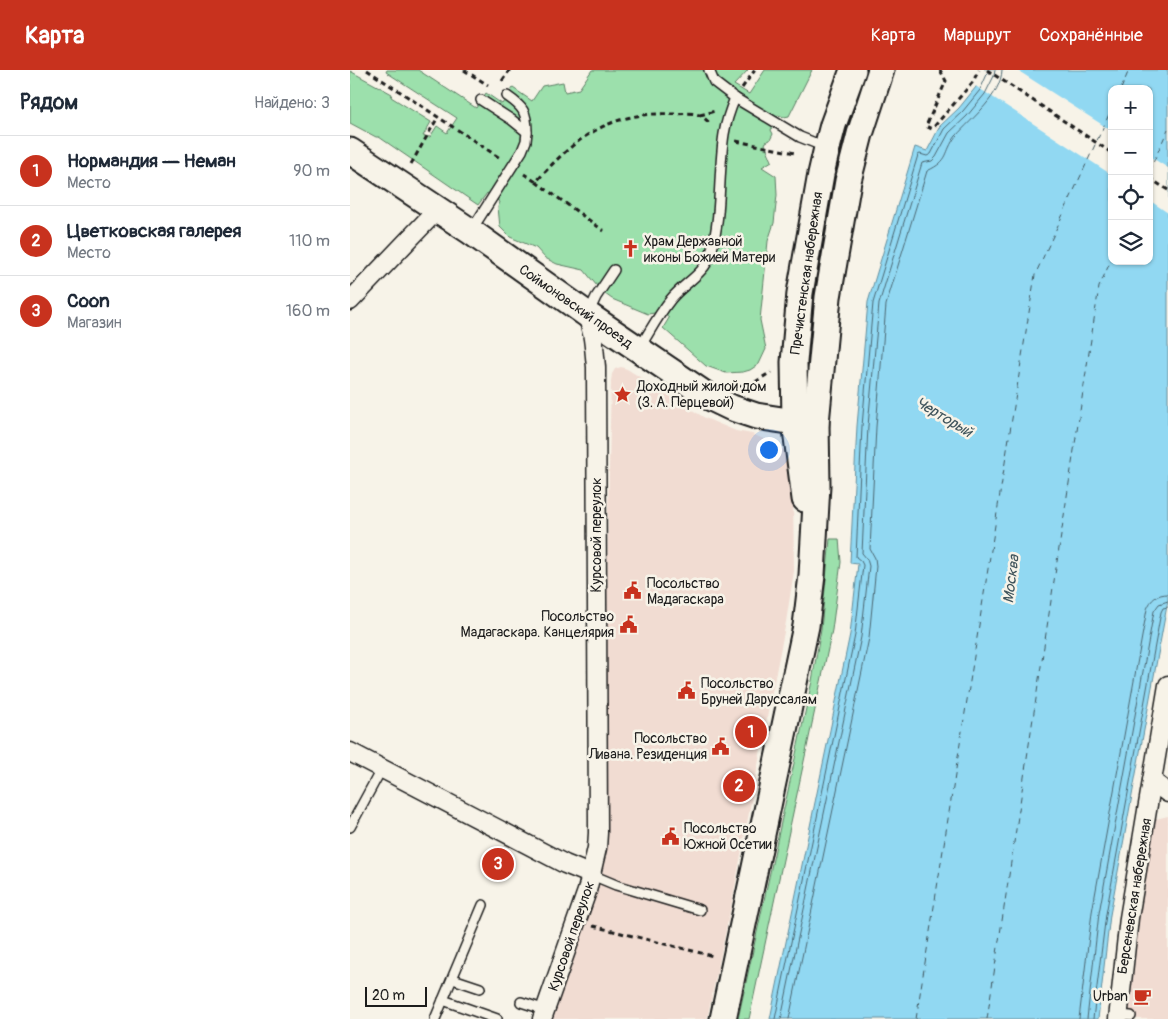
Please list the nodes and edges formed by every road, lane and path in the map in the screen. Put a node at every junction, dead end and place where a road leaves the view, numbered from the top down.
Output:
1 (367, 70) edge
2 (464, 70) edge
3 (507, 70) edge
4 (709, 70) edge
5 (755, 70) edge
6 (853, 70) edge
7 (881, 70) edge
8 (940, 70) edge
9 (979, 70) edge
10 (987, 70) edge
11 (501, 84) dead end
12 (488, 86) dead end
13 (508, 96) dead end
14 (735, 98) junction
15 (481, 100) dead end
16 (438, 117) junction
17 (526, 132) junction
18 (724, 134) junction
19 (827, 148) junction
20 (1108, 150) edge
21 (350, 151) edge
22 (795, 153) dead end
23 (410, 164) dead end
24 (513, 167) junction
25 (1153, 181) edge
26 (536, 182) junction
27 (1168, 190) edge
28 (436, 210) junction
29 (470, 231) junction
30 (604, 231) dead end
31 (614, 270) dead end
32 (350, 301) edge
33 (587, 315) junction
34 (639, 350) junction
35 (805, 422) junction
36 (1168, 685) edge
37 (350, 752) edge
38 (382, 768) junction
39 (1152, 781) junction
40 (1168, 793) edge
41 (350, 826) edge
42 (592, 875) junction
43 (483, 905) dead end
44 (700, 910) dead end
45 (590, 925) dead end
46 (714, 956) dead end
47 (453, 979) junction
48 (480, 988) dead end
49 (443, 1000) junction
50 (521, 1002) dead end
51 (544, 1015) edge
52 (1122, 1017) edge
53 (435, 1019) edge
54 (497, 1019) edge
55 (723, 1019) edge

1 - 16 path
2 - 12 path
3 - 11 path
4 - 14 lane
5 - 14 path
6 - 19 main road, Пречистенская набережная
7 - 35 main road, Пречистенская набережная
8 - 9 path
10 - 20 path
13 - 17 lane
14 - 18 lane
14 - 19 lane
15 - 17 lane
16 - 23 path
16 - 24 path
17 - 24 lane
18 - 22 path
18 - 26 path
18 - 34 lane
19 - 35 main road, Пречистенская набережная
21 - 28 main road, Соймоновский проезд
24 - 26 path
24 - 29 lane
25 - 27 path
26 - 30 path
28 - 29 main road, Соймоновский проезд
28 - 32 street
29 - 33 main road, Соймоновский проезд
31 - 33 lane
33 - 34 main road, Соймоновский проезд
33 - 42 street, Курсовой переулок
34 - 35 main road, Соймоновский проезд
35 - 55 main road, Пречистенская набережная
36 - 39 street, Берсеневская набережная
37 - 38 street
38 - 41 lane
38 - 42 street
39 - 40 street
39 - 52 street, Берсеневская набережная
42 - 44 lane
42 - 51 street, Курсовой переулок
43 - 47 lane
45 - 46 path
47 - 48 lane
47 - 49 lane
49 - 53 lane
49 - 54 lane
50 - 51 lane

